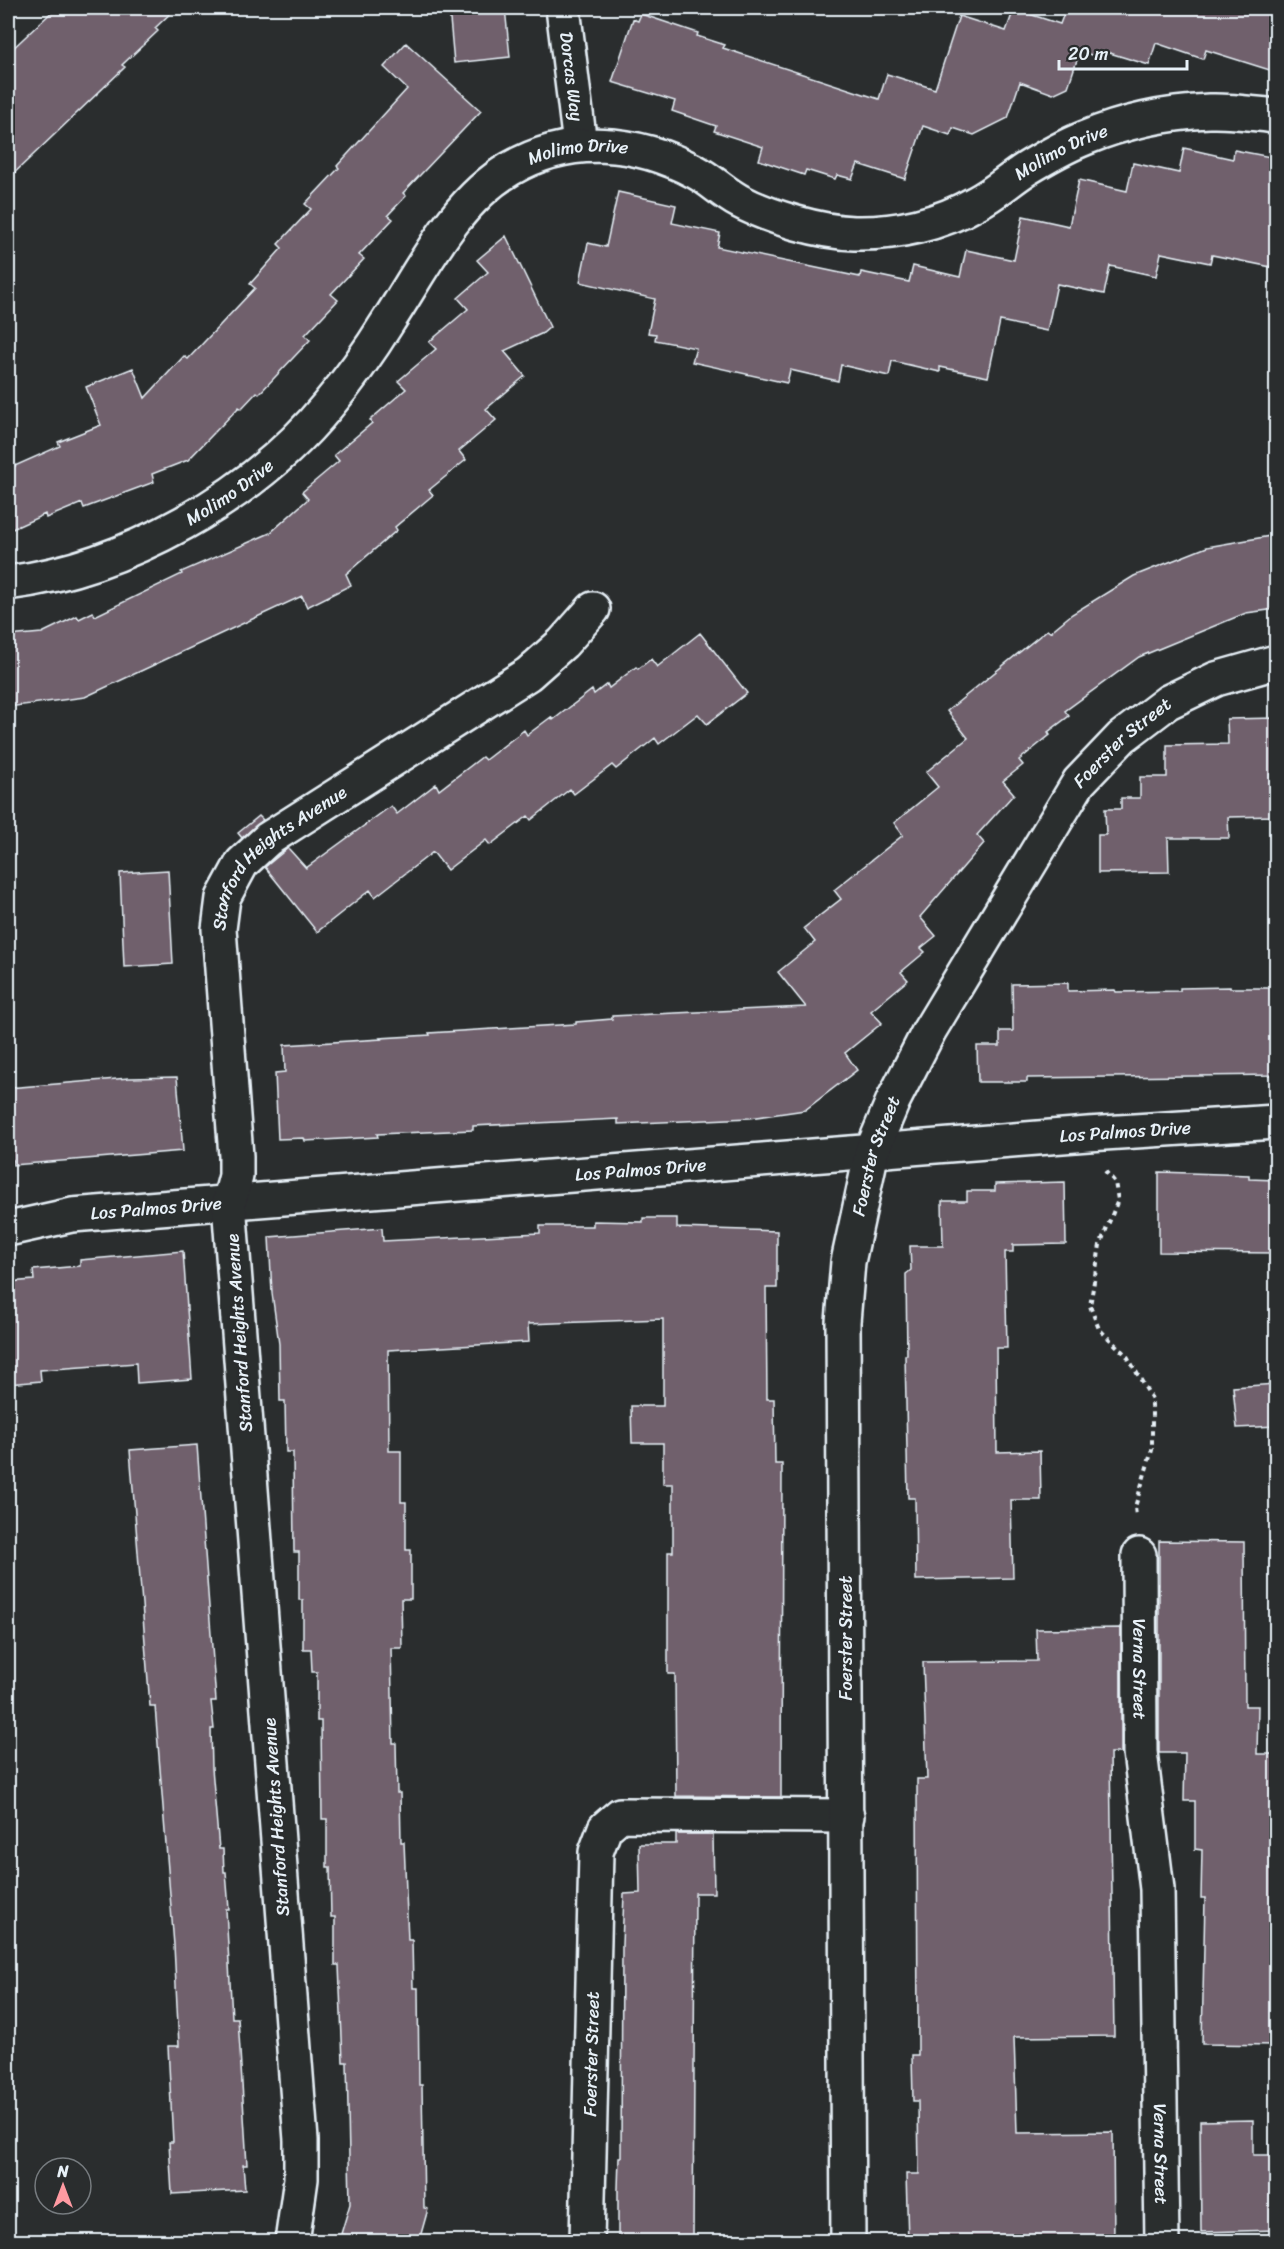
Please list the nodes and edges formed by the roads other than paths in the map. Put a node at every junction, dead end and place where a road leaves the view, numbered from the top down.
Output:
1 (563, 8) edge
2 (1276, 116) edge
3 (580, 146) junction
4 (8, 583) edge
5 (593, 609) dead end
6 (1276, 662) edge
7 (1276, 1122) edge
8 (872, 1151) junction
9 (230, 1203) junction
10 (8, 1229) edge
11 (1138, 1555) road end
12 (847, 1816) junction
13 (292, 2241) edge
14 (587, 2241) edge
15 (848, 2241) edge
16 (1162, 2241) edge

1 - 3 street, Dorcas Way
2 - 3 street, Molimo Drive
3 - 4 street, Molimo Drive
5 - 9 street, Stanford Heights Avenue
6 - 8 street, Foerster Street
7 - 8 street, Los Palmos Drive
8 - 9 street, Los Palmos Drive
8 - 12 street, Foerster Street
9 - 10 street, Los Palmos Drive
9 - 13 street, Stanford Heights Avenue
11 - 16 street, Verna Street
12 - 14 street, Foerster Street
12 - 15 street, Foerster Street

